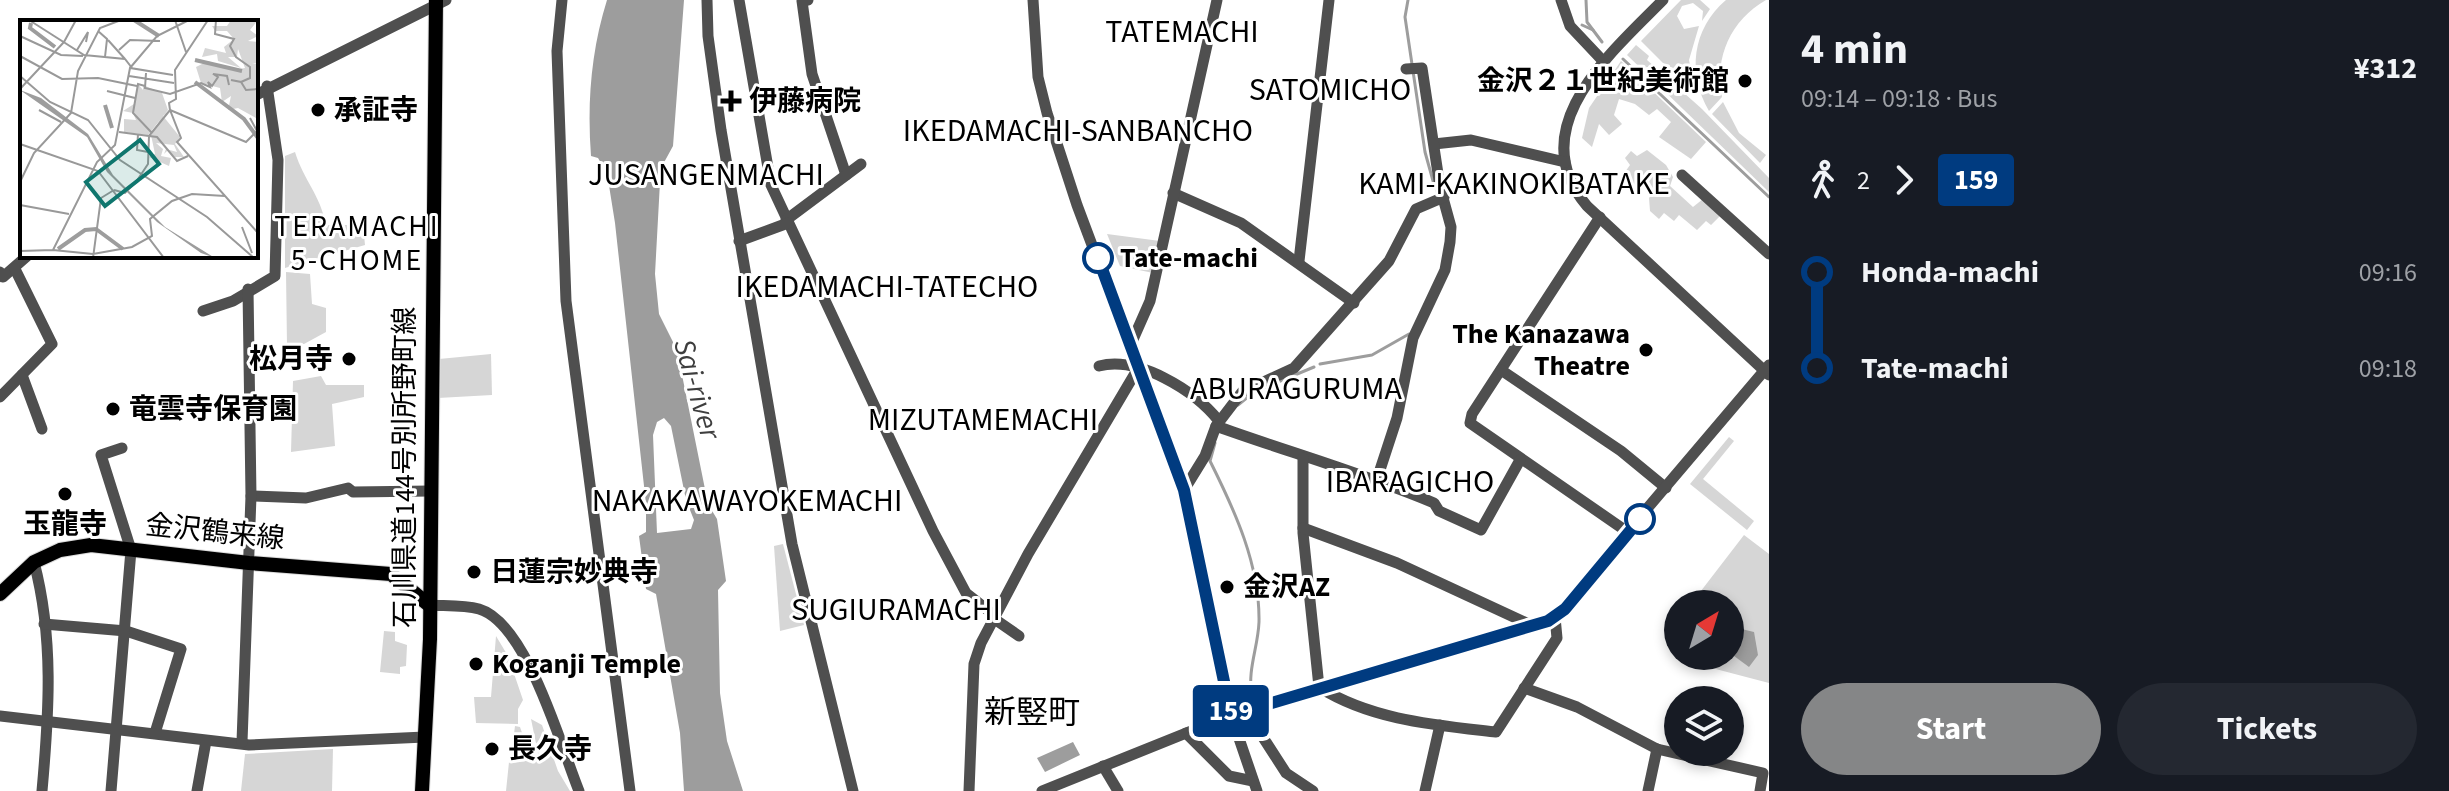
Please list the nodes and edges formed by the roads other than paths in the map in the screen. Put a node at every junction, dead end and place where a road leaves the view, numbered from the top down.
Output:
1 (562, 0) edge
2 (707, 0) edge
3 (739, 0) edge
4 (808, 0) edge
5 (1033, 0) edge
6 (1217, 0) edge
7 (1329, 0) edge
8 (1561, 0) edge
9 (1663, 0) edge
10 (440, 2) edge
11 (1648, 6) edge
12 (1603, 61) junction
13 (1406, 69) dead end
14 (267, 86) junction
15 (258, 93) edge
16 (1434, 144) junction
17 (1565, 162) junction
18 (861, 164) dead end
19 (846, 175) junction
20 (1682, 175) dead end
21 (1173, 193) junction
22 (1444, 197) junction
23 (1600, 217) junction
24 (787, 222) junction
25 (739, 241) junction
26 (1769, 254) edge
27 (25, 258) edge
28 (1299, 261) junction
29 (15, 269) junction
30 (0, 272) edge
31 (248, 289) junction
32 (1354, 303) junction
33 (203, 311) dead end
34 (1131, 344) junction
35 (1140, 365) junction
36 (1099, 366) dead end
37 (1501, 370) junction
38 (1768, 371) edge
39 (22, 375) junction
40 (0, 397) edge
41 (1218, 423) junction
42 (42, 429) dead end
43 (122, 448) dead end
44 (1303, 458) junction
45 (1520, 460) junction
46 (1377, 479) junction
47 (1666, 488) junction
48 (1184, 490) junction
49 (430, 491) junction
50 (251, 496) junction
51 (1303, 528) junction
52 (1629, 533) junction
53 (131, 550) junction
54 (34, 562) junction
55 (249, 563) junction
56 (0, 594) edge
57 (429, 605) junction
58 (994, 617) junction
59 (1555, 617) junction
60 (44, 624) junction
61 (1533, 626) junction
62 (126, 631) junction
63 (1019, 636) dead end
64 (1319, 687) junction
65 (1524, 688) junction
66 (1246, 711) junction
67 (1231, 715) junction
68 (0, 716) edge
69 (48, 723) junction
70 (1440, 725) junction
71 (118, 731) junction
72 (155, 733) junction
73 (1186, 733) junction
74 (425, 737) junction
75 (206, 741) junction
76 (242, 742) junction
77 (1657, 749) junction
78 (1103, 766) junction
79 (1255, 786) edge
80 (42, 791) edge
81 (111, 791) edge
82 (197, 791) edge
83 (422, 791) edge
84 (579, 791) edge
85 (630, 791) edge
86 (853, 791) edge
87 (969, 791) edge
88 (1042, 791) edge
89 (1118, 791) edge
90 (1313, 791) edge
91 (1425, 791) edge
92 (1648, 791) edge
93 (1760, 791) edge

1 - 85 street
2 - 25 street
3 - 24 street
4 - 19 street
5 - 34 street
6 - 21 street
7 - 28 street
8 - 12 street
9 - 11 street
10 - 14 street
10 - 49 main road, 石川県道144号別所野町線
11 - 12 street
12 - 17 street
13 - 16 street
14 - 15 street
14 - 31 street
16 - 17 street
16 - 22 street
17 - 23 street
18 - 19 street
19 - 24 street
20 - 26 street
21 - 28 street
21 - 34 street
22 - 32 street
22 - 46 street
23 - 37 street
23 - 38 street
24 - 25 street
24 - 58 street
25 - 86 street
27 - 29 street
28 - 32 street
29 - 30 street
29 - 39 street
31 - 33 street
31 - 50 street
32 - 41 street
34 - 35 street
35 - 36 street
35 - 41 street
35 - 48 street
35 - 58 street
37 - 45 street
37 - 47 street
38 - 47 street
39 - 40 street
39 - 42 street
41 - 44 street
41 - 48 street
43 - 53 street
44 - 46 street
44 - 51 street
45 - 46 street
45 - 52 street
47 - 52 street
48 - 67 street
49 - 50 street
49 - 57 main road, 石川県道144号別所野町線
50 - 55 street
51 - 61 street
51 - 64 street
52 - 59 street
53 - 54 main road, 金沢鶴来線
53 - 55 main road, 金沢鶴来線
53 - 62 street
54 - 56 main road, 金沢鶴来線
54 - 60 street
55 - 57 main road, 金沢鶴来線
55 - 76 street
57 - 74 main road, 石川県道144号別所野町線
57 - 84 street
58 - 63 street
58 - 87 street
59 - 61 street
59 - 65 street
60 - 62 street
60 - 69 street
61 - 64 street
62 - 71 street
62 - 72 street
64 - 66 street
64 - 70 street
65 - 70 street
65 - 77 street
66 - 67 street
66 - 90 street
67 - 73 street
67 - 79 street
68 - 69 street
69 - 71 street
69 - 80 street
70 - 91 street
71 - 72 street
71 - 81 street
72 - 75 street
73 - 78 street
73 - 79 street
74 - 76 street
74 - 83 main road, 石川県道144号別所野町線
75 - 76 street
75 - 82 street
77 - 92 street
77 - 93 street
78 - 88 street
78 - 89 street

